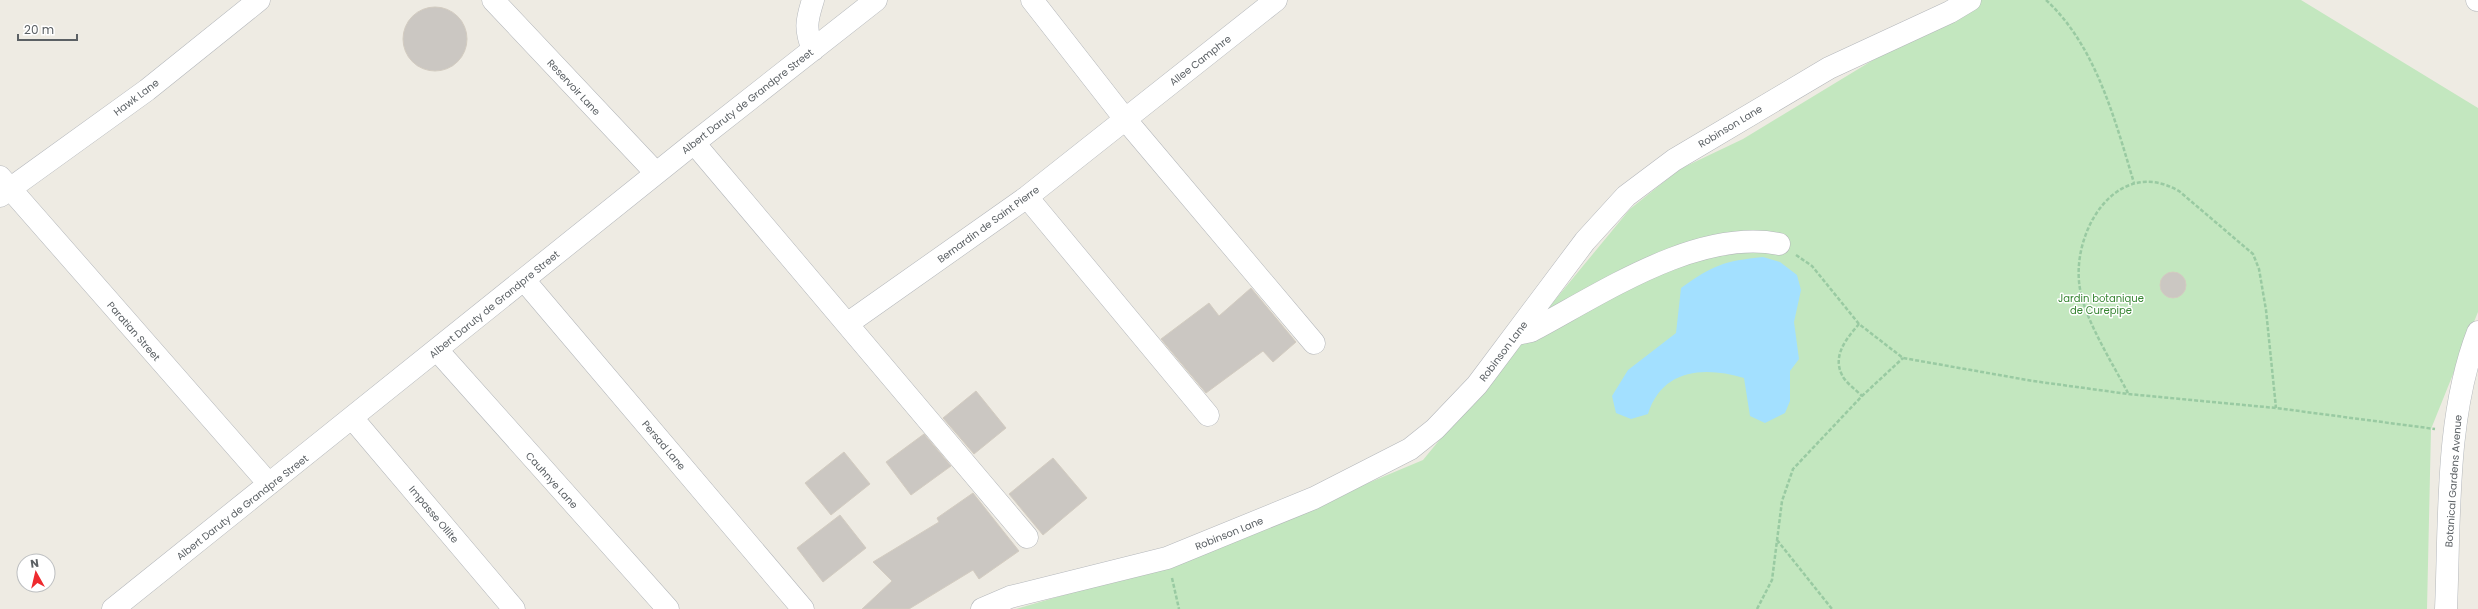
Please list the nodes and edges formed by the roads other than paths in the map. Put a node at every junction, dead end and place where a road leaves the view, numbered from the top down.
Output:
1 (259, 0) edge
2 (493, 0) edge
3 (813, 0) edge
4 (876, 0) edge
5 (1032, 0) edge
6 (1276, 0) edge
7 (1970, 0) edge
8 (813, 50) junction
9 (1125, 119) junction
10 (694, 143) junction
11 (656, 173) junction
12 (3, 187) edge
13 (1027, 197) junction
14 (1779, 244) road end
15 (524, 280) junction
16 (847, 324) junction
17 (2478, 332) edge
18 (1517, 334) junction
19 (1314, 343) dead end
20 (437, 350) junction
21 (1208, 415) dead end
22 (353, 419) junction
23 (269, 484) junction
24 (1027, 537) dead end
25 (113, 609) edge
26 (514, 609) edge
27 (668, 609) edge
28 (803, 609) edge
29 (982, 609) edge
30 (2446, 609) edge

1 - 12 street, Hawk Lane
2 - 11 street, Reservoir Lane
3 - 8 street
4 - 8 street, Albert Daruty de Grandpre Street
5 - 9 street
6 - 9 street, Allee Camphre
7 - 18 street, Robinson Lane
8 - 10 street, Albert Daruty de Grandpre Street
9 - 13 street, Bernardin de Saint Pierre
9 - 19 street
10 - 11 street, Albert Daruty de Grandpre Street
10 - 16 street
11 - 15 street, Albert Daruty de Grandpre Street
12 - 23 street, Paratian Street
13 - 16 street, Bernardin de Saint Pierre
13 - 21 street
14 - 18 street
15 - 20 street, Albert Daruty de Grandpre Street
15 - 28 street, Persad Lane
16 - 24 street
17 - 30 street, Botanical Gardens Avenue
18 - 29 street, Robinson Lane
20 - 22 street, Albert Daruty de Grandpre Street
20 - 27 street, Cauhnye Lane
22 - 23 street, Albert Daruty de Grandpre Street
22 - 26 street, Impasse Ollite
23 - 25 street, Albert Daruty de Grandpre Street

